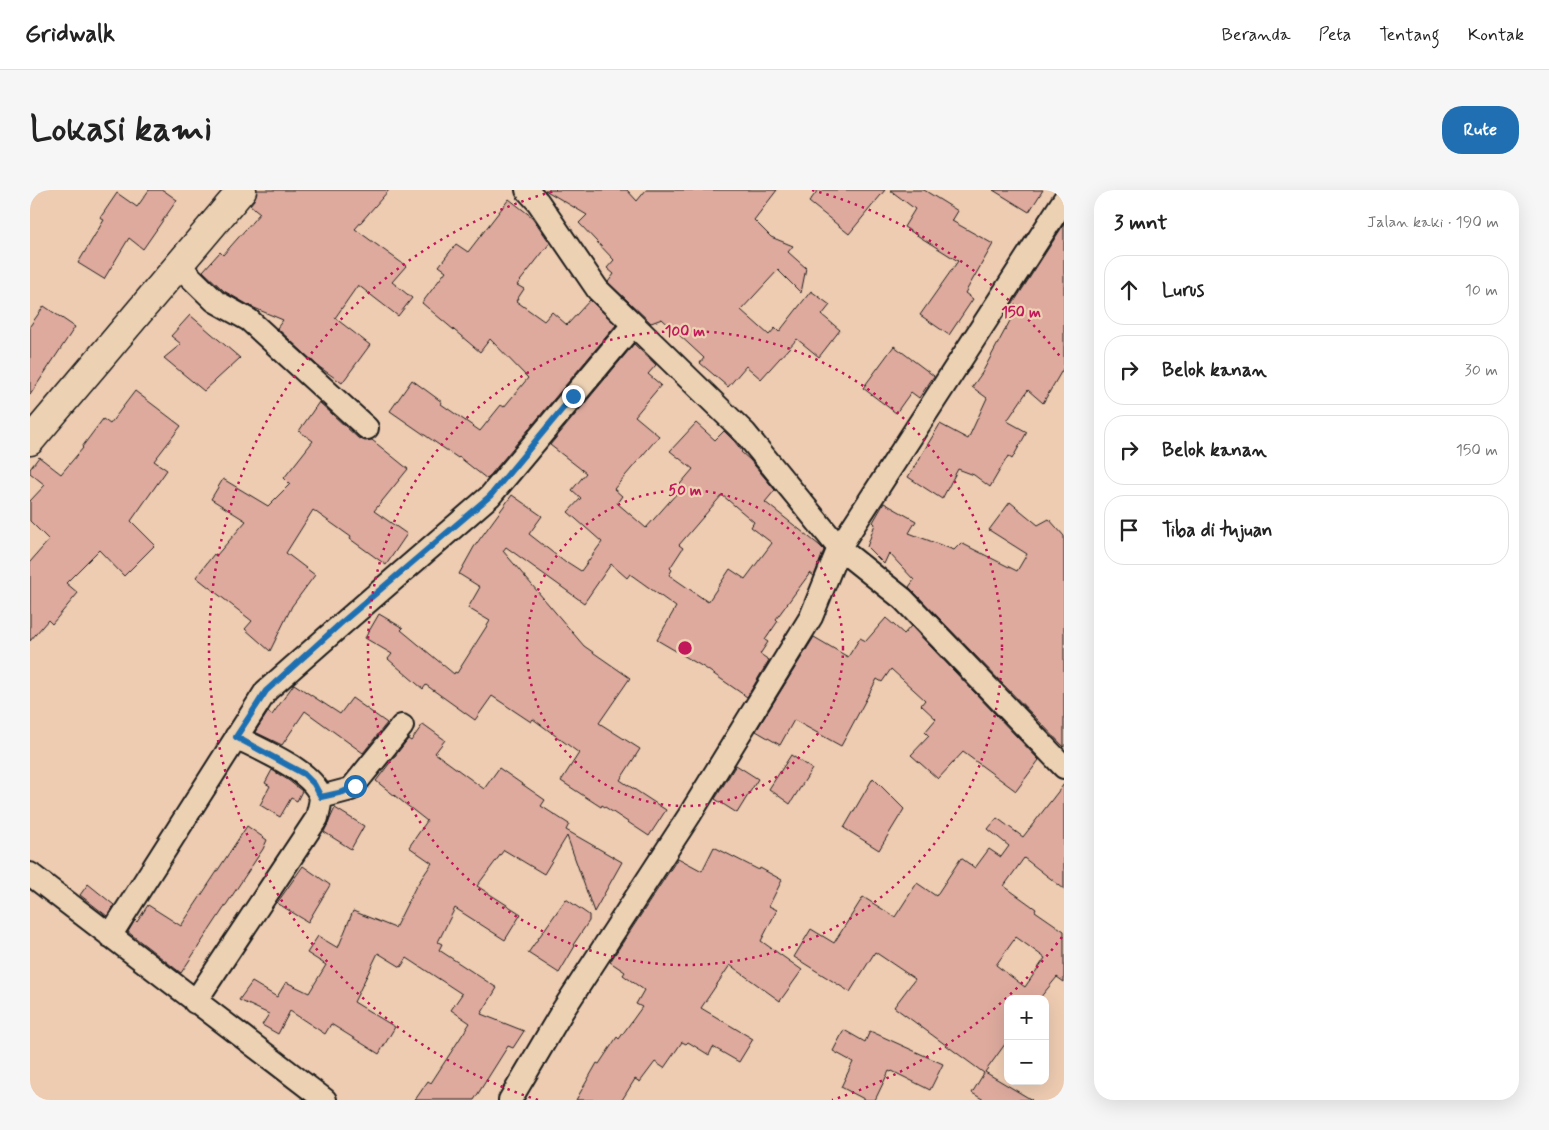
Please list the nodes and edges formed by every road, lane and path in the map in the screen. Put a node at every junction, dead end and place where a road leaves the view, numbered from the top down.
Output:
1 (242, 190) edge
2 (527, 190) edge
3 (1064, 200) edge
4 (178, 266) junction
5 (632, 325) junction
6 (367, 428) dead end
7 (30, 441) edge
8 (839, 548) junction
9 (402, 726) dead end
10 (236, 737) junction
11 (1064, 766) edge
12 (321, 797) junction
13 (30, 874) edge
14 (110, 936) junction
15 (195, 1002) junction
16 (325, 1100) edge
17 (510, 1100) edge

1 - 4 main road
2 - 5 street
3 - 8 street
4 - 6 street
4 - 7 main road
5 - 8 street
5 - 10 street
8 - 11 street
8 - 17 street
9 - 12 street
10 - 12 street
10 - 14 street
12 - 15 street
13 - 14 street
14 - 15 street
15 - 16 street

